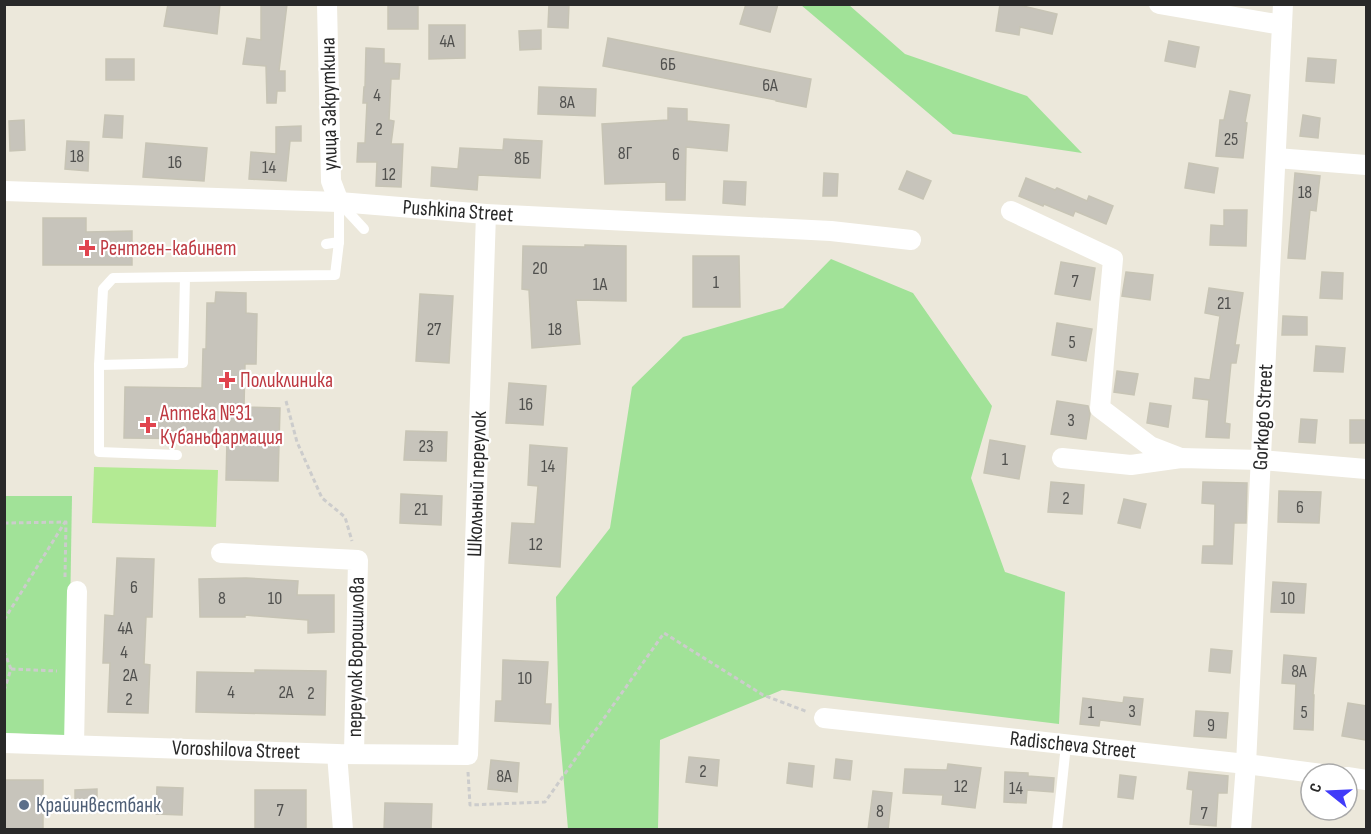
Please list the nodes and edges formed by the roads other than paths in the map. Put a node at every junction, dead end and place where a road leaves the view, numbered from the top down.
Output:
1 (327, 4) edge
2 (1159, 4) edge
3 (1283, 4) edge
4 (1282, 25) junction
5 (1276, 158) junction
6 (1366, 165) edge
7 (4, 191) edge
8 (339, 202) junction
9 (1011, 211) dead end
10 (486, 214) junction
11 (364, 228) dead end
12 (911, 240) dead end
13 (339, 242) junction
14 (326, 244) dead end
15 (185, 277) junction
16 (99, 365) junction
17 (177, 455) dead end
18 (1062, 458) dead end
19 (1181, 458) junction
20 (1262, 459) junction
21 (1366, 469) edge
22 (220, 553) dead end
23 (71, 585) road end
24 (824, 717) road end
25 (4, 743) edge
26 (1066, 745) junction
27 (74, 746) junction
28 (345, 754) junction
29 (468, 755) joint
30 (1246, 764) junction
31 (1299, 771) edge
32 (344, 830) edge
33 (1057, 830) edge
34 (1241, 830) edge

1 - 8 street, улица Закруткина
2 - 4 street
3 - 4 street, Gorkogo Street
4 - 5 street, Gorkogo Street
5 - 6 street
5 - 20 street, Gorkogo Street
7 - 8 street, Pushkina Street
8 - 10 street, Pushkina Street
8 - 11 lane
8 - 13 lane
9 - 19 street
10 - 12 street, Pushkina Street
10 - 29 street, Школьный переулок
13 - 14 lane
13 - 15 lane
15 - 16 lane
15 - 16 lane
16 - 17 lane
18 - 19 street
19 - 20 street
20 - 21 street
20 - 30 street, Gorkogo Street
22 - 28 street, переулок Ворошилова
23 - 27 street
24 - 26 street, Radischeva Street
25 - 27 street, Voroshilova Street
26 - 30 street, Radischeva Street
26 - 33 lane
27 - 28 street, Voroshilova Street
28 - 29 street, Voroshilova Street
28 - 32 street
30 - 31 street, Radischeva Street
30 - 34 street, Gorkogo Street

